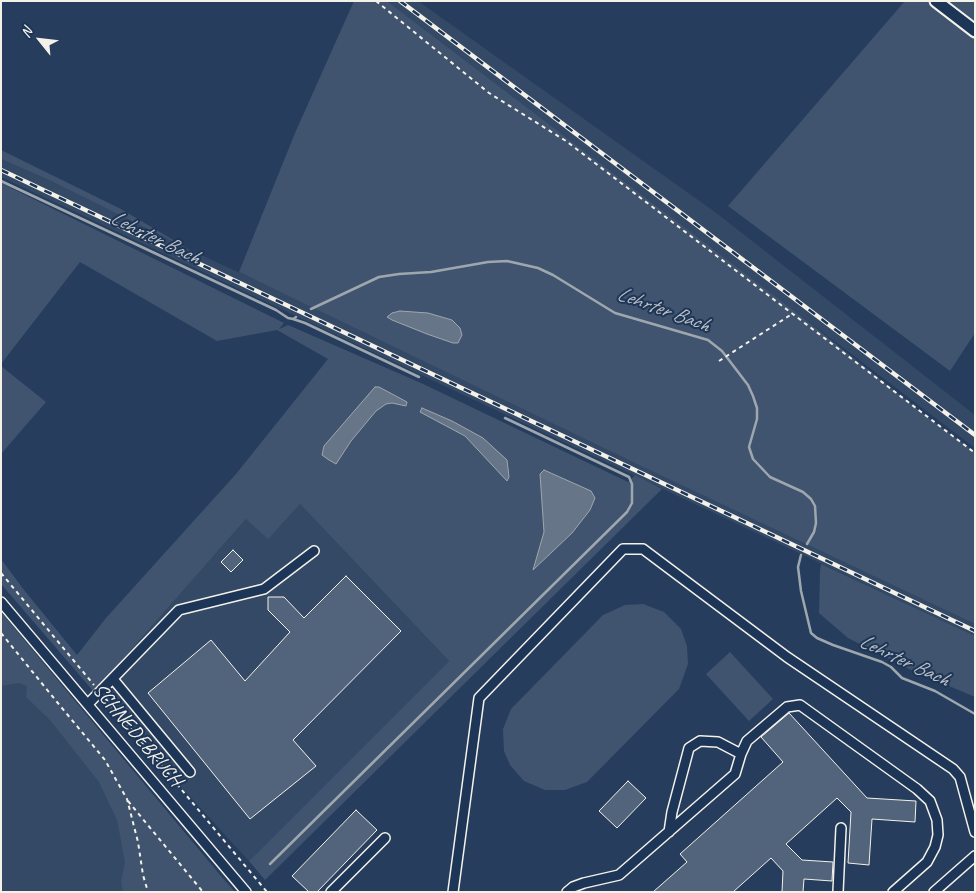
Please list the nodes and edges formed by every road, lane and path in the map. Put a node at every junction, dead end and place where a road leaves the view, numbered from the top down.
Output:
1 (376, 1) edge
2 (936, 1) edge
3 (975, 31) edge
4 (792, 314) junction
5 (719, 361) dead end
6 (975, 454) edge
7 (314, 551) dead end
8 (1, 573) edge
9 (1, 602) edge
10 (1, 633) edge
11 (113, 679) junction
12 (100, 692) junction
13 (88, 704) junction
14 (740, 754) junction
15 (190, 772) dead end
16 (126, 800) junction
17 (841, 828) dead end
18 (669, 832) junction
19 (975, 832) edge
20 (385, 838) dead end
21 (975, 856) edge
22 (148, 892) edge
23 (203, 892) edge
24 (246, 892) edge
25 (267, 892) edge
26 (331, 892) edge
27 (453, 892) edge
28 (567, 892) edge
29 (838, 892) edge
30 (893, 892) edge
31 (934, 892) edge

1 - 4 path
2 - 3 main road
4 - 5 path
4 - 6 path
7 - 11 street
8 - 12 path
9 - 13 street, SCHNEDEBRUCH
10 - 16 path
11 - 12 street
11 - 15 street
12 - 13 street
12 - 25 path
13 - 24 street, SCHNEDEBRUCH
14 - 18 street
14 - 18 street
14 - 30 street
16 - 22 path
16 - 23 path
17 - 29 street
18 - 28 street
19 - 27 street
20 - 26 street
21 - 31 street

